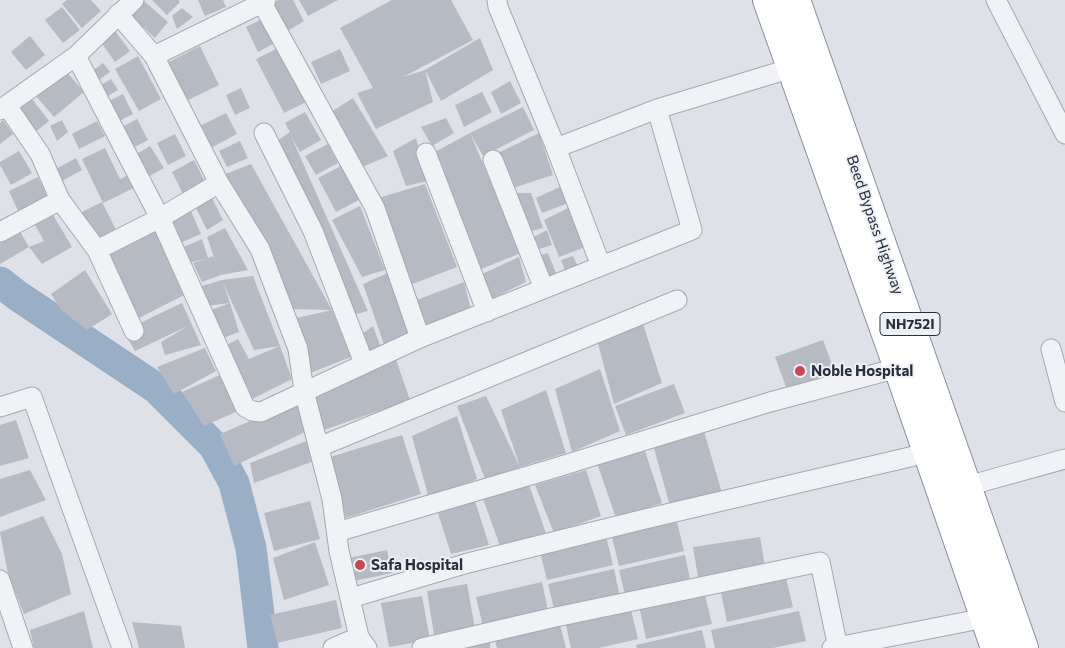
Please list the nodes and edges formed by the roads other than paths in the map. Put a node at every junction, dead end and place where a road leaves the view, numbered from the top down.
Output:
1 (134, 0) edge
2 (497, 0) edge
3 (767, 0) edge
4 (796, 0) edge
5 (996, 0) edge
6 (264, 1) edge
7 (118, 14) junction
8 (76, 56) junction
9 (154, 56) junction
10 (792, 68) junction
11 (4, 108) edge
12 (656, 109) junction
13 (264, 133) dead end
14 (1065, 134) edge
15 (556, 148) junction
16 (426, 153) dead end
17 (493, 160) dead end
18 (219, 183) junction
19 (60, 200) junction
20 (160, 218) junction
21 (0, 232) edge
22 (97, 250) junction
23 (601, 266) junction
24 (544, 289) junction
25 (677, 300) dead end
26 (487, 312) junction
27 (134, 331) dead end
28 (420, 338) junction
29 (1051, 349) dead end
30 (364, 363) junction
31 (911, 364) junction
32 (304, 391) junction
33 (1065, 402) edge
34 (0, 407) edge
35 (319, 447) junction
36 (927, 454) junction
37 (1065, 458) edge
38 (967, 486) junction
39 (337, 532) junction
40 (0, 580) edge
41 (350, 598) junction
42 (985, 618) junction
43 (363, 642) edge
44 (23, 648) edge
45 (122, 648) edge
46 (333, 648) edge
47 (422, 648) edge
48 (836, 648) edge
49 (995, 648) edge
50 (1024, 648) edge

1 - 7 street
2 - 15 street
3 - 10 highway, Beed Bypass Highway / NH752I
4 - 31 highway, Beed Bypass Highway / NH752I
5 - 14 street
6 - 9 street
6 - 28 street
7 - 8 street
7 - 9 street
8 - 11 street
8 - 20 street
9 - 18 street
10 - 12 street
10 - 31 highway, Beed Bypass Highway / NH752I
11 - 19 street
12 - 15 street
12 - 23 street
13 - 30 street
15 - 23 street
16 - 26 street
17 - 24 street
18 - 20 street
18 - 32 street
19 - 21 street
19 - 22 street
20 - 22 street
20 - 32 street
22 - 27 street
23 - 24 street
24 - 26 street
25 - 35 street
26 - 28 street
28 - 30 street
29 - 33 street
30 - 32 street
31 - 36 highway, Beed Bypass Highway / NH752I
31 - 38 highway, Beed Bypass Highway / NH752I
31 - 39 street
32 - 35 street
34 - 45 street
35 - 39 street
36 - 41 street
36 - 42 highway, Beed Bypass Highway / NH752I
37 - 38 street
38 - 50 highway, Beed Bypass Highway / NH752I
39 - 41 street
40 - 44 street
41 - 43 street
42 - 48 street
42 - 49 highway, Beed Bypass Highway / NH752I
43 - 46 street
47 - 48 street

